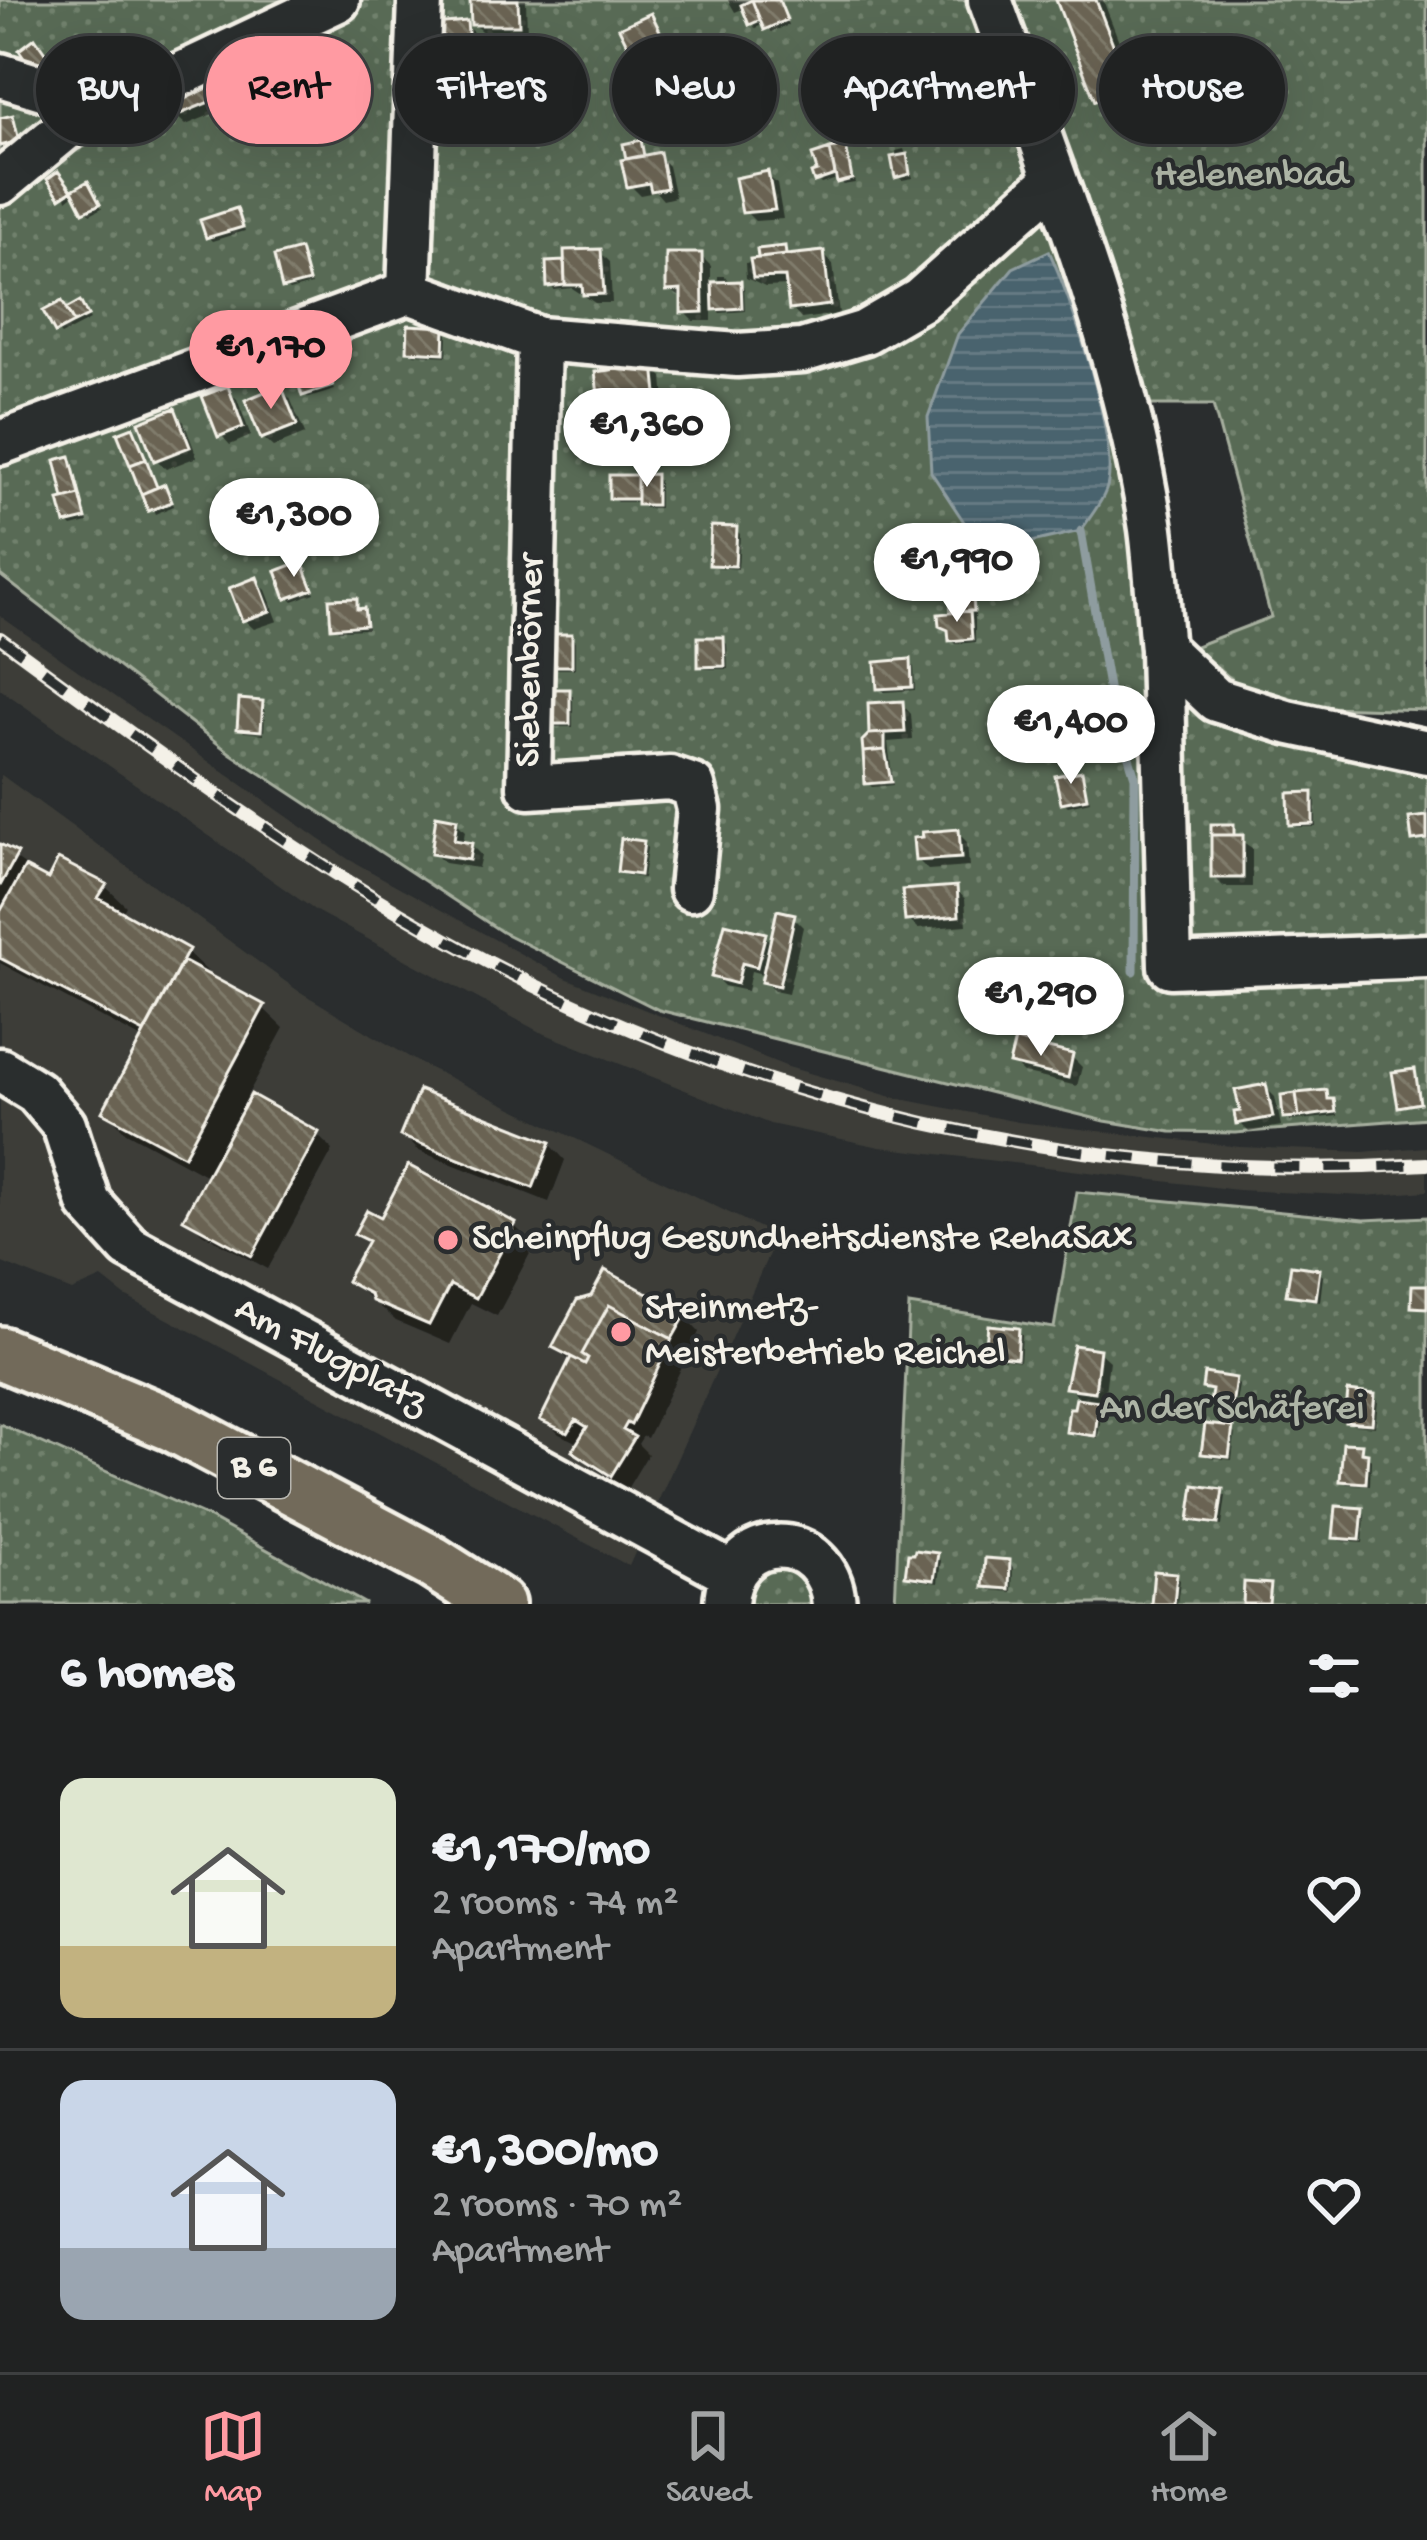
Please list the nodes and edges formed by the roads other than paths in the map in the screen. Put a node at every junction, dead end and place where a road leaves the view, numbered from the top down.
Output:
1 (338, 0) edge
2 (419, 0) edge
3 (990, 0) edge
4 (182, 73) edge
5 (0, 75) edge
6 (36, 86) edge
7 (47, 144) edge
8 (1055, 179) junction
9 (0, 183) edge
10 (409, 292) junction
11 (539, 339) junction
12 (0, 443) edge
13 (1162, 649) junction
14 (1427, 752) edge
15 (692, 889) dead end
16 (1427, 956) edge
17 (0, 1070) edge
18 (0, 1353) edge
19 (729, 1589) edge
20 (498, 1604) edge
21 (834, 1604) edge

1 - 4 street
2 - 10 street
3 - 8 street
5 - 6 street
7 - 9 street
8 - 11 street
8 - 13 street
10 - 11 street
10 - 12 street
11 - 15 street, Siebenbörner
13 - 14 street
13 - 16 street
17 - 19 street, Am Flugplatz
18 - 20 main road, B 6
19 - 21 street, Am Flugplatz

